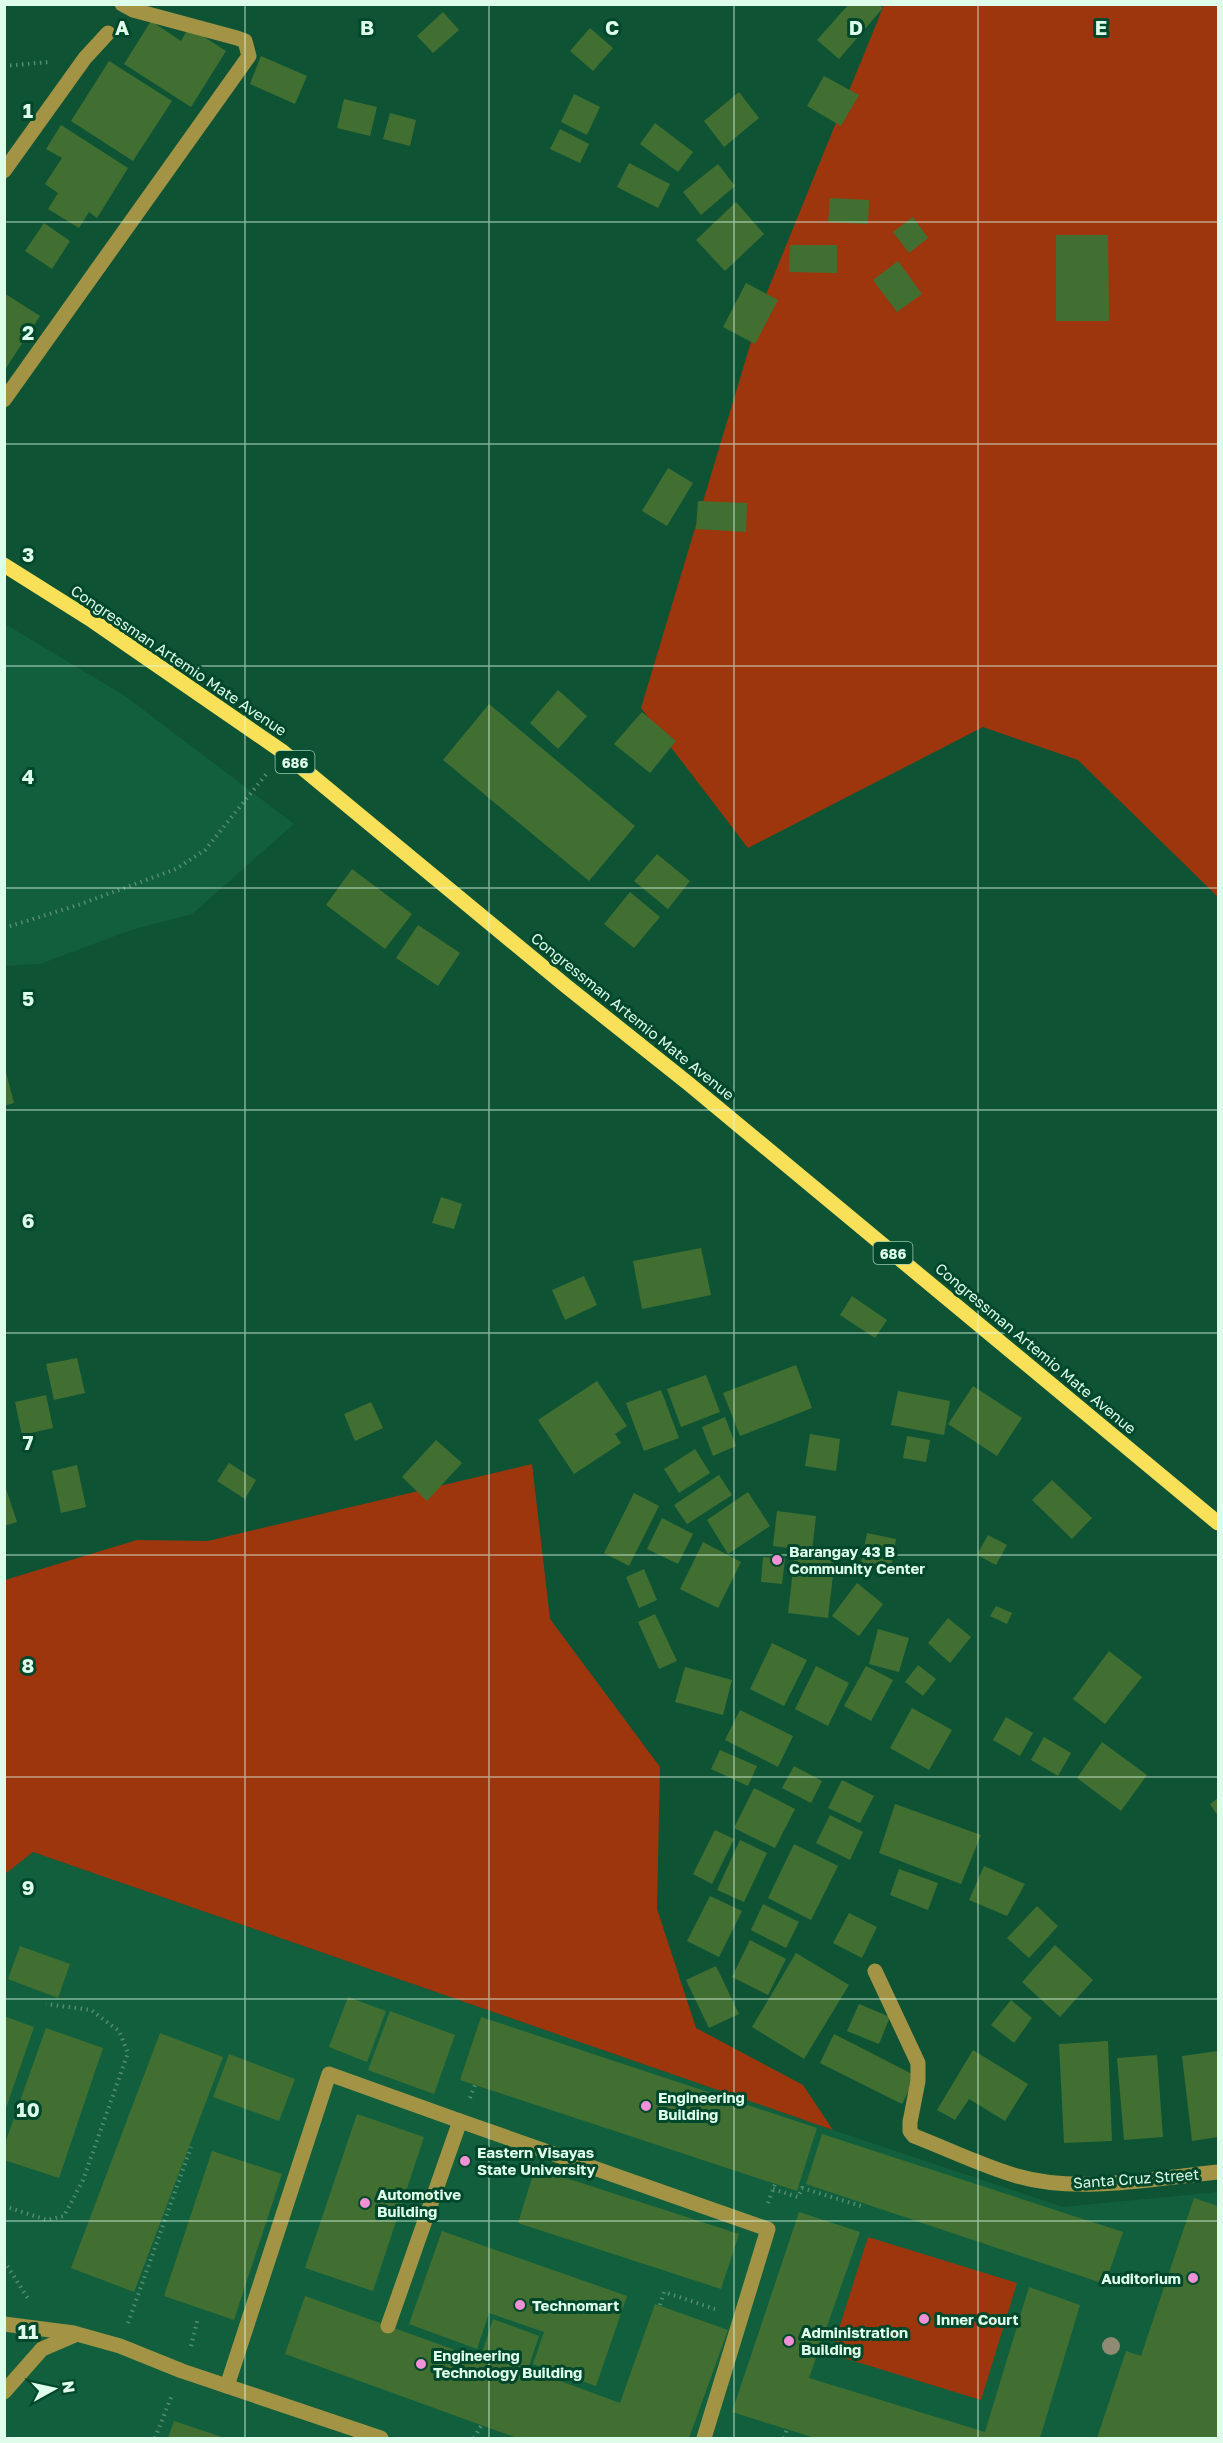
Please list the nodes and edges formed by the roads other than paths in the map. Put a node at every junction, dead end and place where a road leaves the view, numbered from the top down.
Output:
1 (122, 4) edge
2 (108, 33) dead end
3 (4, 171) edge
4 (4, 400) edge
5 (4, 566) edge
6 (1218, 1523) edge
7 (875, 1971) dead end
8 (460, 2121) junction
9 (1218, 2172) edge
10 (4, 2324) edge
11 (388, 2326) dead end
12 (77, 2334) junction
13 (227, 2386) junction
14 (4, 2392) edge
15 (381, 2439) edge
16 (704, 2439) edge

1 - 4 street
2 - 3 street
5 - 6 main road, Congressman Artemio Mate Avenue / 686
7 - 9 street, Santa Cruz Street
8 - 11 street
8 - 13 street
8 - 16 street
10 - 12 street
12 - 13 street
12 - 14 street
13 - 15 street

